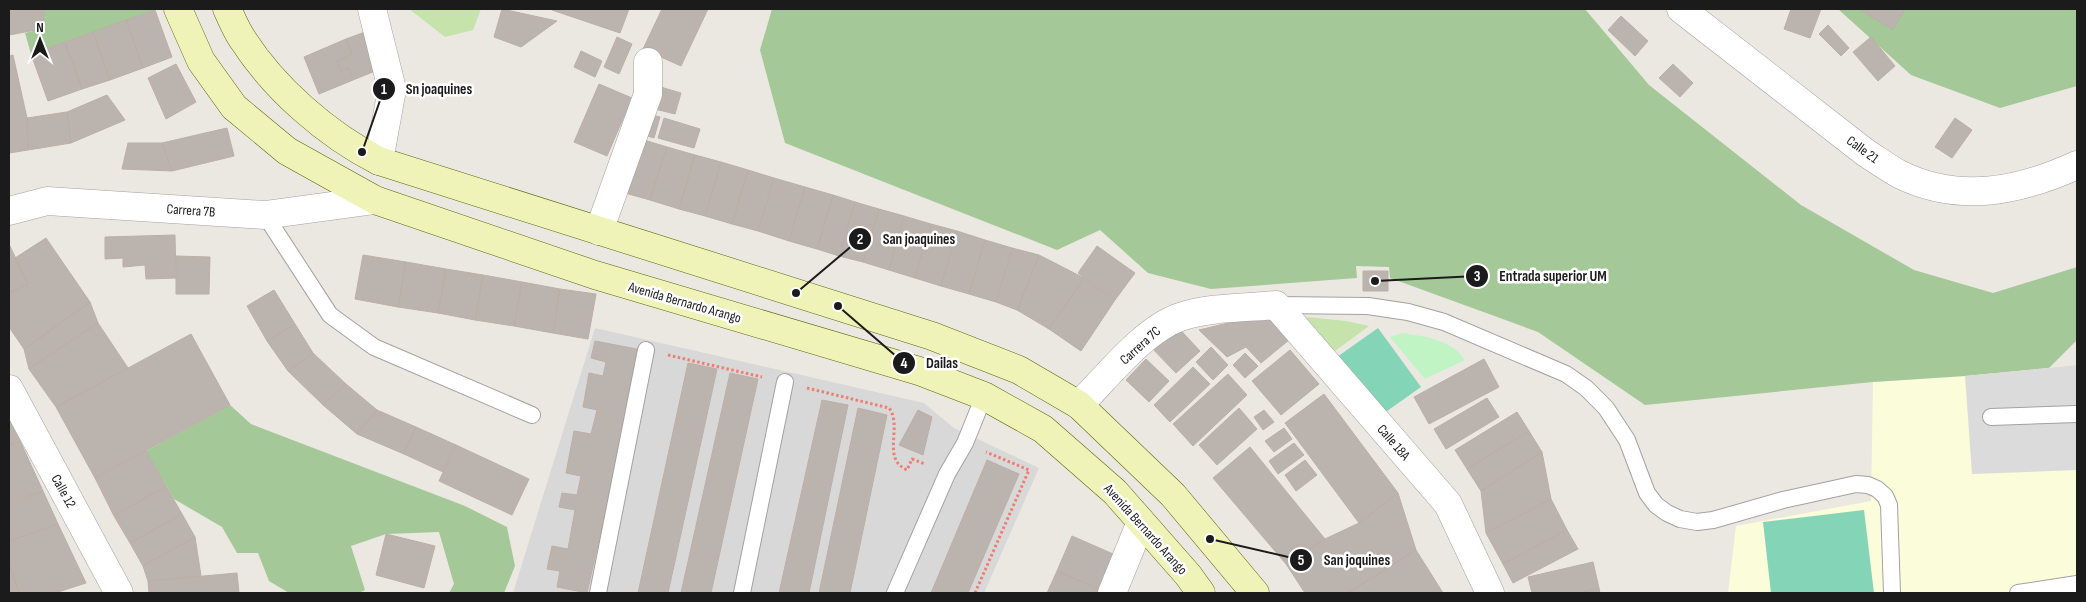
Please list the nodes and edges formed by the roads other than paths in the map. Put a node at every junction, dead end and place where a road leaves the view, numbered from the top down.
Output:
1 (178, 9) edge
2 (227, 9) edge
3 (372, 9) edge
4 (1681, 9) edge
5 (648, 62) dead end
6 (379, 161) junction
7 (2077, 165) edge
8 (374, 200) junction
9 (9, 210) edge
10 (265, 215) junction
11 (599, 231) junction
12 (1276, 305) junction
13 (646, 350) dead end
14 (784, 382) dead end
15 (9, 389) edge
16 (984, 396) junction
17 (1079, 405) junction
18 (2077, 414) edge
19 (532, 415) dead end
20 (1991, 417) dead end
21 (1141, 522) junction
22 (2077, 584) edge
23 (116, 592) edge
24 (598, 593) edge
25 (742, 593) edge
26 (895, 593) edge
27 (1112, 593) edge
28 (1201, 593) edge
29 (1255, 593) edge
30 (1490, 593) edge
31 (1892, 593) edge
32 (2018, 593) edge

1 - 8 main road, Avenida Bernardo Arango
2 - 6 main road
3 - 6 street
4 - 7 street, Calle 21
5 - 11 street
6 - 11 main road
8 - 10 street, Carrera 7B
8 - 16 main road, Avenida Bernardo Arango
9 - 10 street, Carrera 7B
10 - 19 lane
11 - 17 main road
12 - 17 street, Carrera 7C
12 - 30 street, Calle 18A
12 - 31 lane
13 - 24 lane
14 - 25 lane
15 - 23 street, Calle 12
16 - 21 main road, Avenida Bernardo Arango
16 - 26 lane
17 - 29 main road
18 - 20 lane
21 - 27 street
21 - 28 main road, Avenida Bernardo Arango
22 - 32 lane

